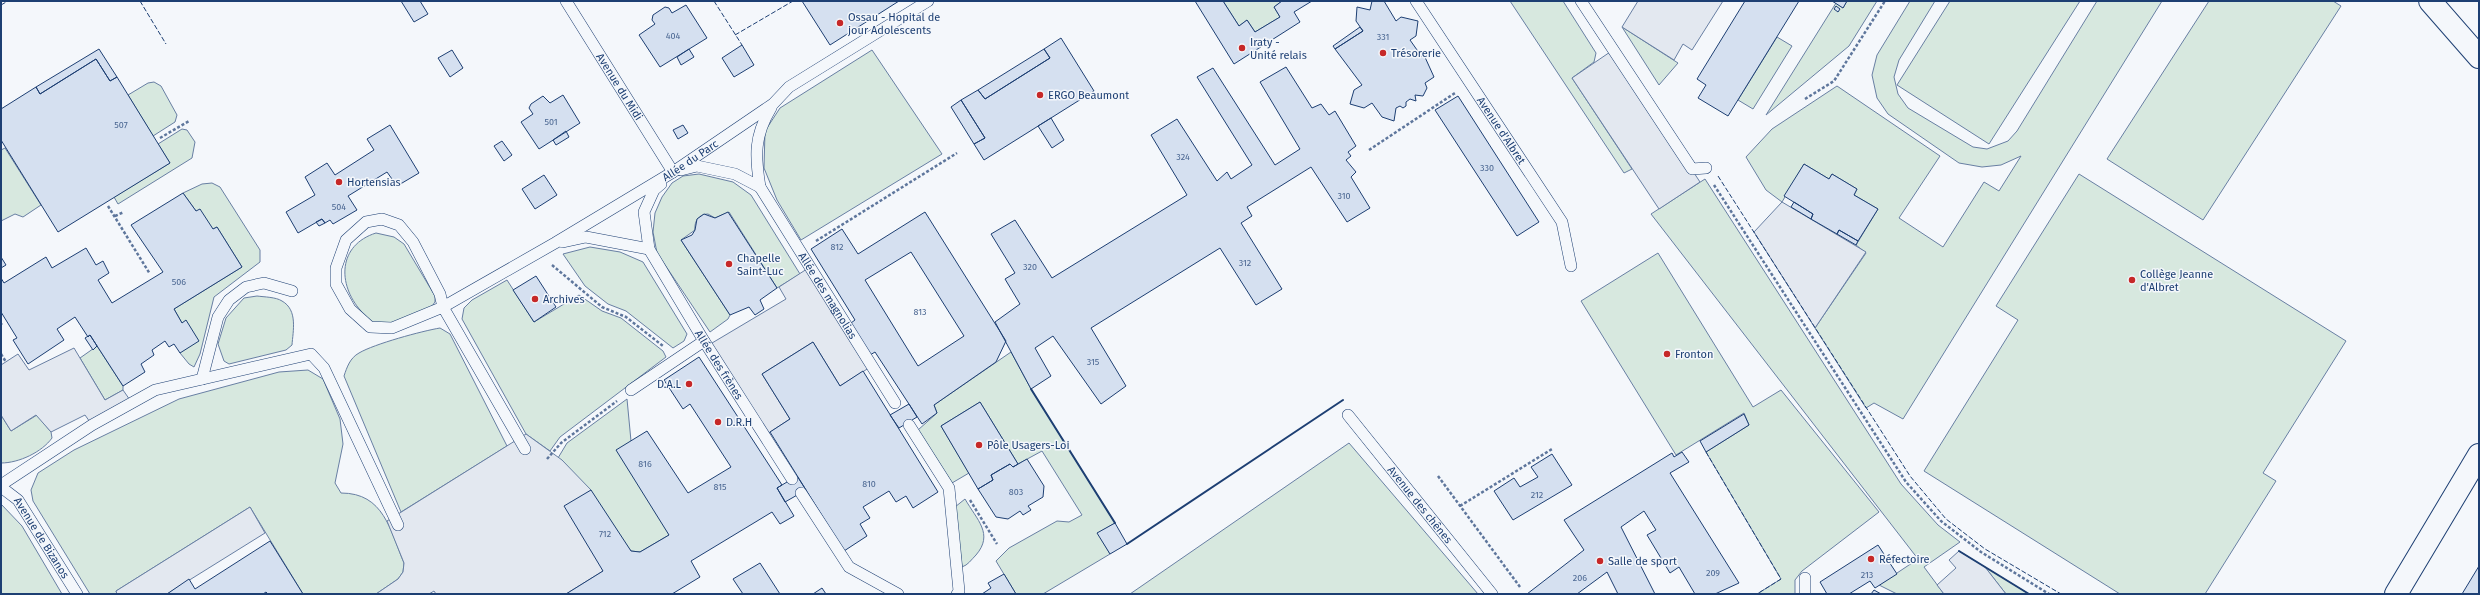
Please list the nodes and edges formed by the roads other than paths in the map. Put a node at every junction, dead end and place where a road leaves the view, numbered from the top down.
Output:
1 (566, 1) edge
2 (928, 1) edge
3 (1416, 1) edge
4 (1581, 1) edge
5 (2430, 1) edge
6 (2479, 57) edge
7 (774, 104) junction
8 (1706, 168) road end
9 (673, 172) junction
10 (760, 187) junction
11 (555, 243) junction
12 (649, 249) junction
13 (1571, 266) dead end
14 (292, 291) dead end
15 (443, 306) junction
16 (704, 341) junction
17 (202, 379) junction
18 (631, 390) road end
19 (895, 403) dead end
20 (1348, 415) dead end
21 (909, 425) dead end
22 (524, 449) dead end
23 (2479, 455) edge
24 (792, 479) dead end
25 (1, 486) edge
26 (801, 493) dead end
27 (398, 525) dead end
28 (1805, 578) dead end
29 (77, 594) edge
30 (898, 594) edge
31 (957, 594) edge
32 (1492, 594) edge
33 (1805, 594) edge
34 (2396, 594) edge

1 - 9 lane, Avenue du Midi
2 - 7 lane, Allée du Parc
3 - 13 lane, Avenue d'Albret
4 - 8 lane
5 - 6 main road
7 - 9 lane, Allée du Parc
7 - 10 lane
9 - 10 lane
9 - 11 lane, Allée du Parc
9 - 12 lane
10 - 19 lane, Allée des magnolias
11 - 12 lane
11 - 15 lane, Allée du Parc
12 - 16 lane, Allée des frènes
14 - 17 lane
15 - 15 lane, Allée du Parc
15 - 22 lane
16 - 18 lane
16 - 24 lane, Allée des frènes
17 - 25 lane
17 - 27 lane
20 - 32 lane, Avenue des chênes
21 - 31 lane
23 - 34 main road
25 - 29 lane, Avenue de Bizanos
26 - 30 lane
28 - 33 lane

